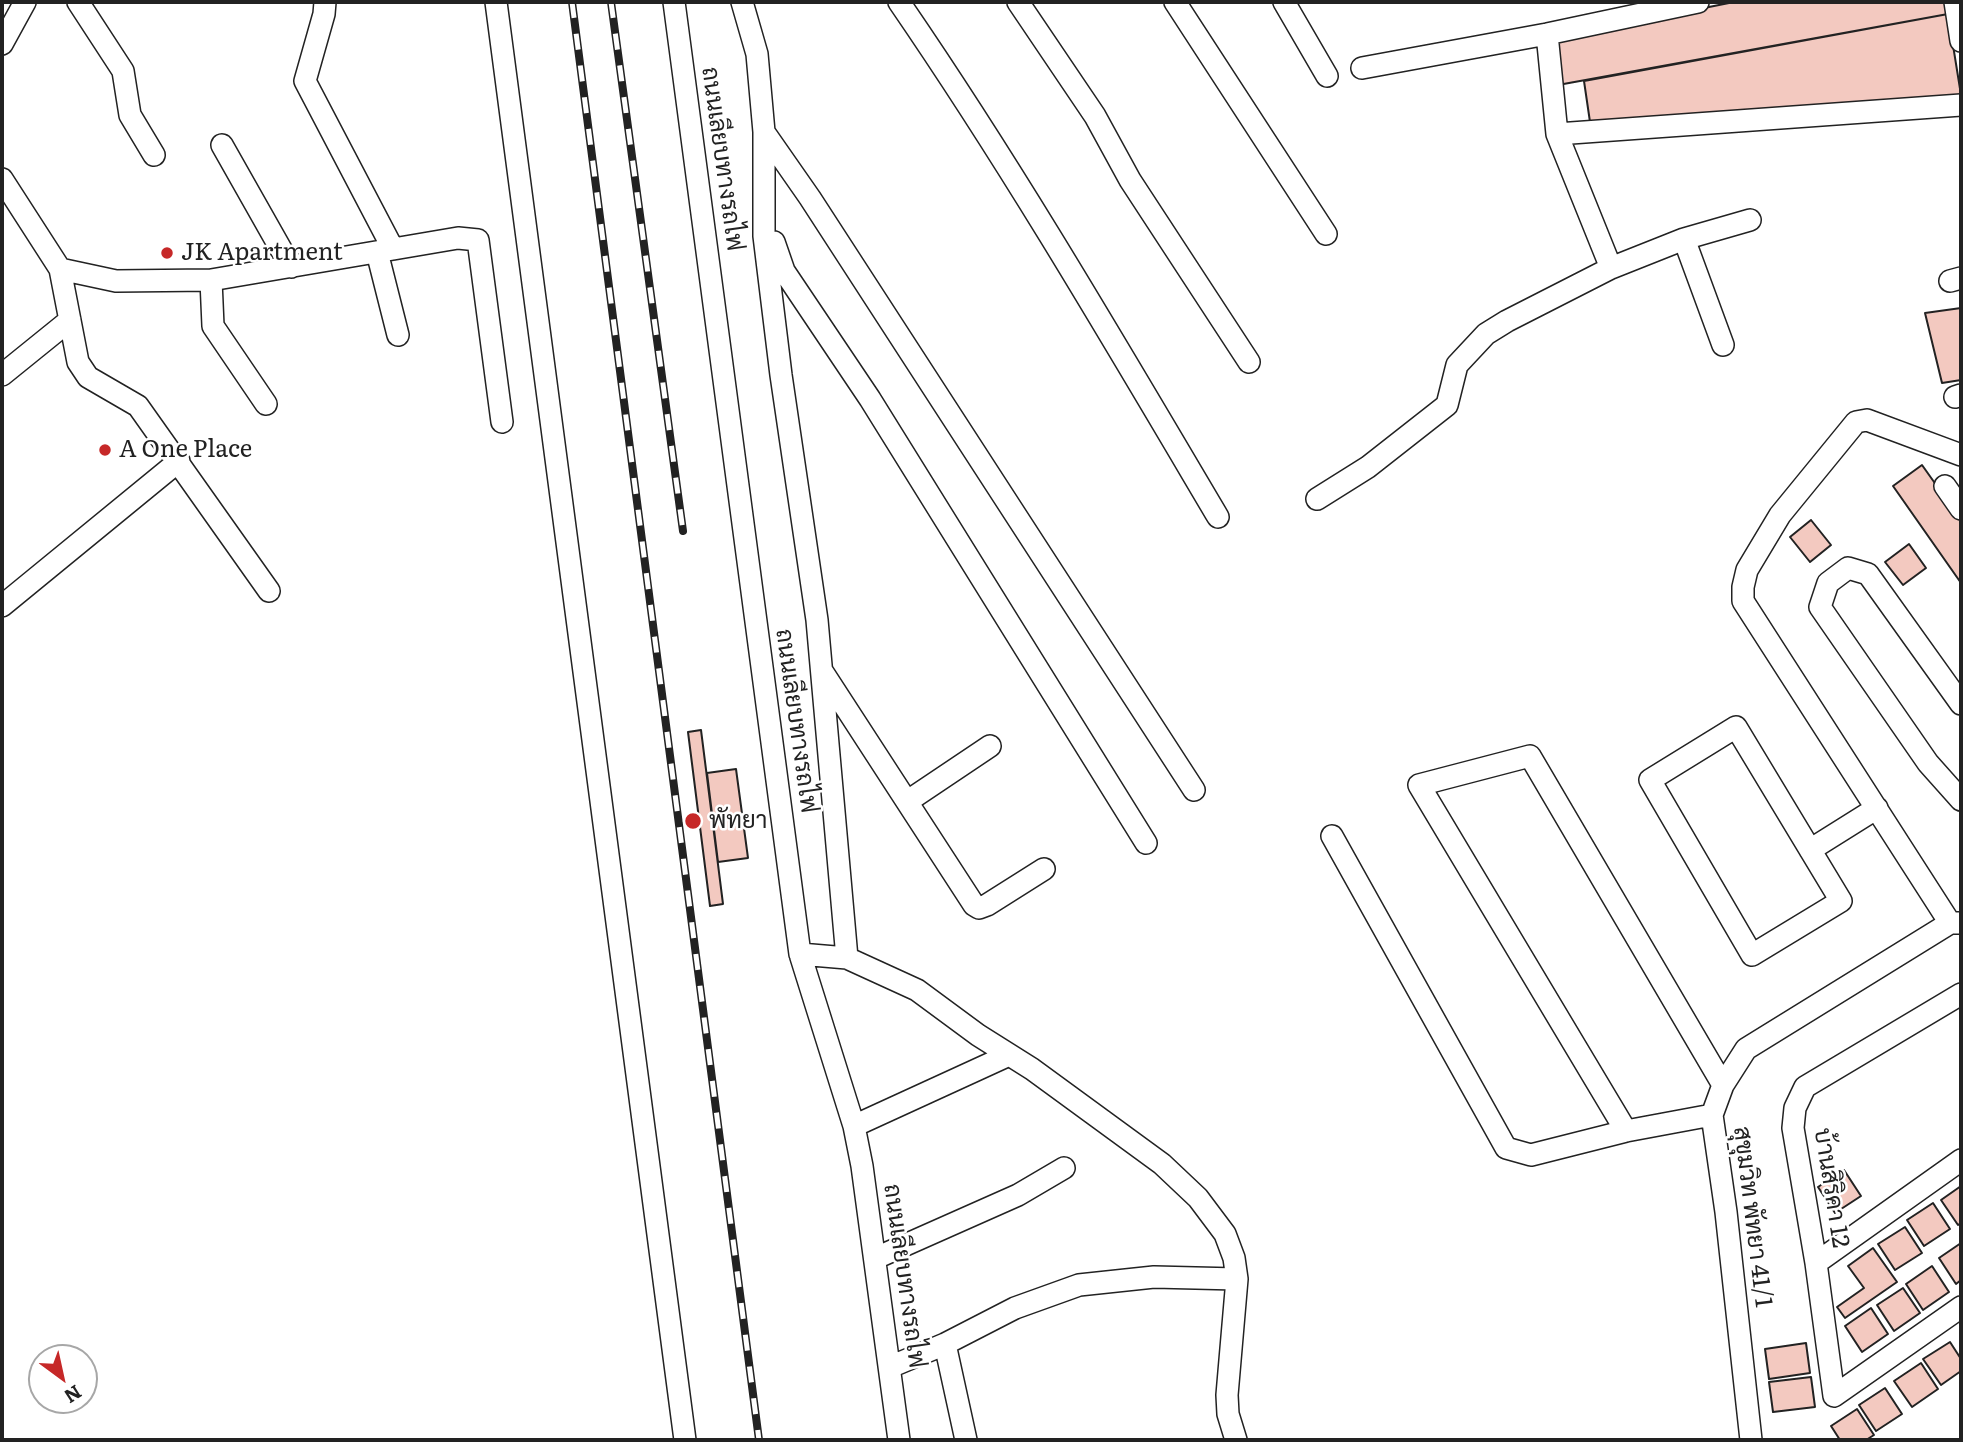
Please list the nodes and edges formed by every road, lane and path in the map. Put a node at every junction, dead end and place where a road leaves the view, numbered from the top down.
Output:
1 (25, 2) edge
2 (78, 2) edge
3 (325, 2) edge
4 (496, 2) edge
5 (674, 2) edge
6 (899, 2) edge
7 (1018, 2) edge
8 (1175, 2) edge
9 (1284, 2) edge
10 (1698, 2) edge
11 (1955, 2) edge
12 (745, 3) edge
13 (1547, 34) junction
14 (1961, 41) edge
15 (2, 44) edge
16 (1362, 68) dead end
17 (1326, 76) dead end
18 (1961, 105) edge
19 (1556, 134) junction
20 (764, 142) junction
21 (222, 145) dead end
22 (154, 155) dead end
23 (2, 179) edge
24 (1750, 220) dead end
25 (1326, 234) dead end
26 (1684, 239) junction
27 (385, 251) junction
28 (291, 267) junction
29 (1611, 268) junction
30 (60, 269) junction
31 (211, 280) junction
32 (70, 320) junction
33 (398, 335) dead end
34 (1723, 345) dead end
35 (1249, 362) dead end
36 (2, 375) edge
37 (266, 404) dead end
38 (502, 422) dead end
39 (1961, 455) edge
40 (179, 461) junction
41 (1945, 486) dead end
42 (1317, 499) dead end
43 (1961, 509) edge
44 (1218, 517) dead end
45 (269, 591) dead end
46 (2, 606) edge
47 (821, 670) junction
48 (1961, 704) edge
49 (990, 746) dead end
50 (1194, 790) dead end
51 (1961, 799) edge
52 (908, 801) junction
53 (1877, 808) junction
54 (1332, 836) dead end
55 (1146, 843) dead end
56 (1810, 850) junction
57 (1044, 869) dead end
58 (1956, 923) edge
59 (800, 954) junction
60 (847, 958) junction
61 (1961, 994) edge
62 (1009, 1055) junction
63 (1723, 1085) junction
64 (1712, 1115) junction
65 (854, 1126) junction
66 (1626, 1132) junction
67 (1961, 1160) edge
68 (1064, 1168) dead end
69 (876, 1258) junction
70 (1816, 1263) junction
71 (1237, 1279) junction
72 (1961, 1307) edge
73 (945, 1344) junction
74 (890, 1367) junction
75 (685, 1440) edge
76 (899, 1440) edge
77 (966, 1440) edge
78 (1236, 1440) edge
79 (1751, 1440) edge

1 - 15 street
2 - 22 street
3 - 27 street
4 - 75 street
5 - 59 street, ถนนเลียบทางรถไฟ
6 - 44 street
7 - 35 street
8 - 25 street
9 - 17 street
10 - 13 street
11 - 14 street
12 - 20 street
13 - 16 street
13 - 19 street
18 - 19 street
19 - 29 street
20 - 47 street
20 - 50 street
20 - 55 street
21 - 28 street
23 - 30 street
24 - 26 street
26 - 29 street
26 - 34 street
27 - 28 street
27 - 33 street
27 - 38 street
28 - 31 street
29 - 42 street
30 - 31 street
30 - 32 street
31 - 37 street
32 - 36 street
32 - 40 street
39 - 53 street
40 - 45 street
40 - 46 street
41 - 43 street
47 - 52 street
47 - 60 street
48 - 51 street
49 - 52 street
52 - 57 street
53 - 56 street
53 - 58 street
54 - 66 street
56 - 56 street
58 - 63 street, สุขุมวิท พัทยา 41/1
59 - 60 street
59 - 65 street, ถนนเลียบทางรถไฟ
60 - 62 street
61 - 70 street, บ้านสิริคา 12
62 - 65 street
62 - 71 street
63 - 64 street, สุขุมวิท พัทยา 41/1
63 - 66 street
64 - 66 street
64 - 79 street, สุขุมวิท พัทยา 41/1
65 - 69 street, ถนนเลียบทางรถไฟ
67 - 70 street
68 - 69 street
69 - 74 street, ถนนเลียบทางรถไฟ
70 - 72 street, บ้านสิริคา 12
71 - 73 street
71 - 78 street
73 - 74 street
73 - 77 street
74 - 76 street, ถนนเลียบทางรถไฟ

